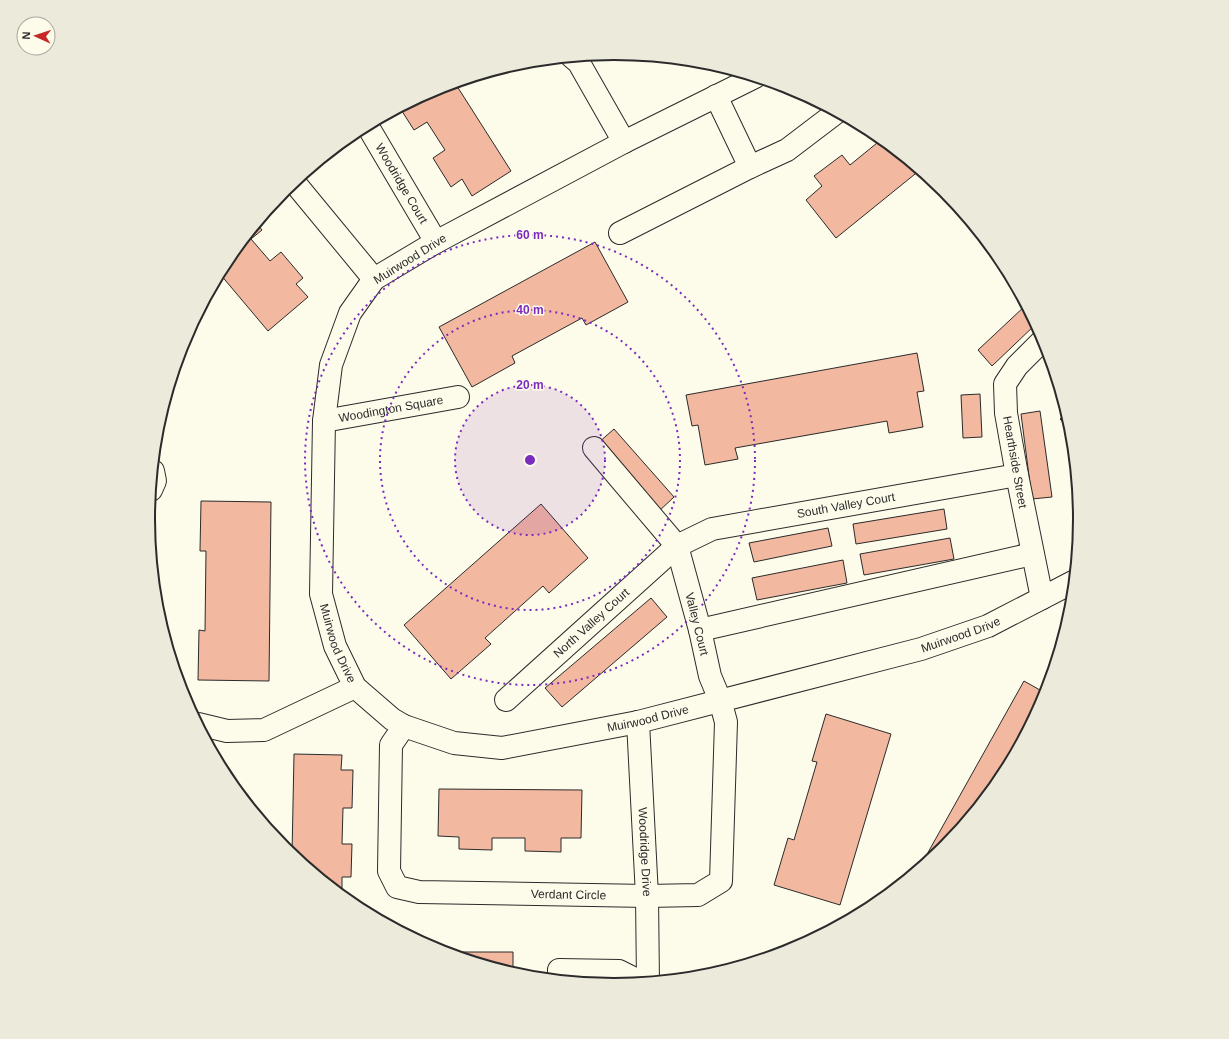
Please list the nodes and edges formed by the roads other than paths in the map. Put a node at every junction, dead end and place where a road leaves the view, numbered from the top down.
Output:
1 (577, 62) edge
2 (748, 80) edge
3 (716, 96) junction
4 (833, 116) edge
5 (370, 131) edge
6 (624, 142) junction
7 (750, 167) junction
8 (298, 187) edge
9 (620, 233) dead end
10 (436, 242) junction
11 (374, 279) junction
12 (1039, 344) edge
13 (458, 397) dead end
14 (324, 421) junction
15 (594, 448) dead end
16 (1017, 475) junction
17 (678, 546) junction
18 (1032, 554) junction
19 (1069, 584) edge
20 (1042, 598) junction
21 (700, 630) junction
22 (355, 687) junction
23 (506, 700) dead end
24 (720, 700) junction
25 (638, 722) junction
26 (203, 725) edge
27 (404, 726) junction
28 (648, 896) junction
29 (559, 975) edge
30 (634, 978) edge
31 (648, 978) edge

1 - 6 street
2 - 3 street, Muirwood Drive
3 - 6 street, Muirwood Drive
3 - 7 street
4 - 7 street
5 - 10 street, Woodridge Court
6 - 10 street, Muirwood Drive
7 - 9 street
8 - 11 street
10 - 11 street, Muirwood Drive
11 - 14 street, Muirwood Drive
12 - 16 street, Hearthside Street
13 - 14 street, Woodington Square
14 - 22 street, Muirwood Drive
15 - 17 street
16 - 17 street, South Valley Court
16 - 18 street, Hearthside Street
17 - 21 street, Valley Court
17 - 23 street, North Valley Court
18 - 20 street, Hearthside Street
18 - 21 street
19 - 20 street, Muirwood Drive
20 - 24 street, Muirwood Drive
21 - 24 street, Valley Court
22 - 26 street
22 - 27 street, Muirwood Drive
24 - 25 street, Muirwood Drive
24 - 28 street, Verdant Circle
25 - 27 street, Muirwood Drive
25 - 28 street, Woodridge Drive
27 - 28 street, Verdant Circle
28 - 31 street, Woodridge Drive
29 - 30 street

